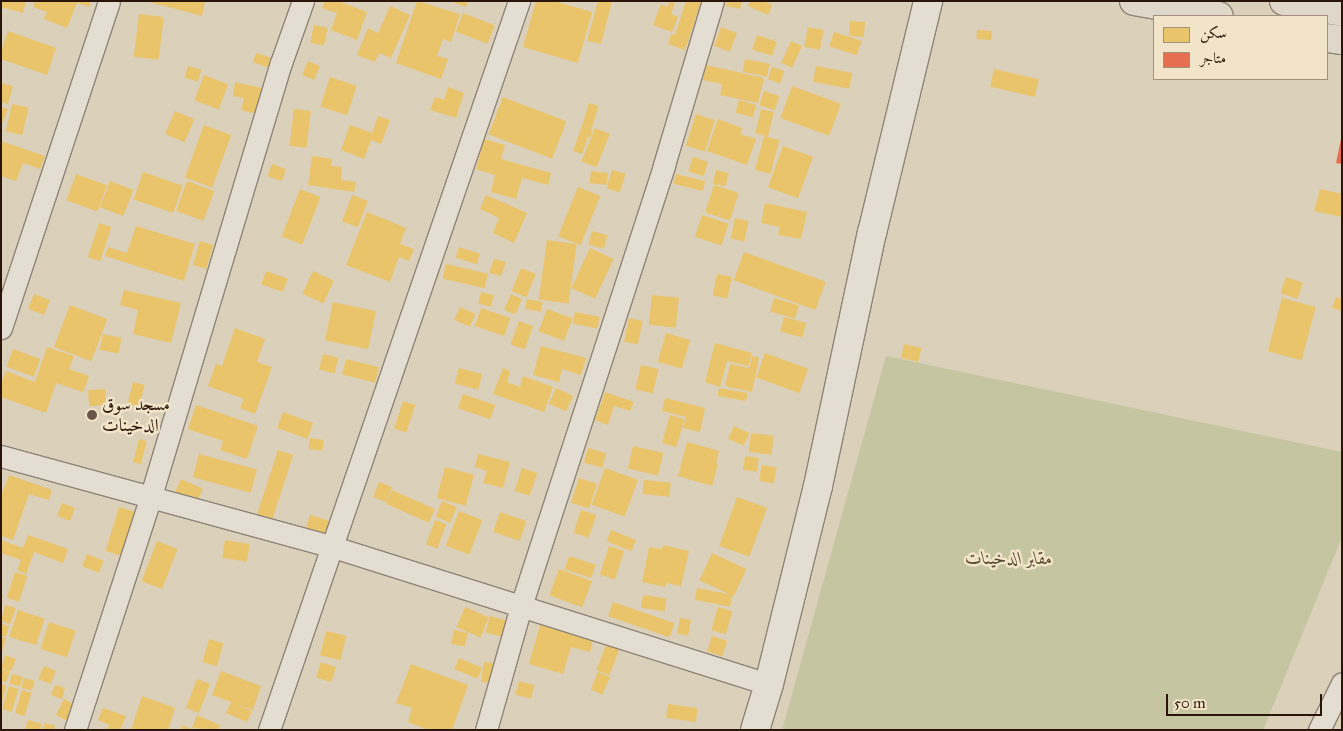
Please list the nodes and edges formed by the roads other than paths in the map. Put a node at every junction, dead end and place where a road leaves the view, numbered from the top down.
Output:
1 (109, 1) edge
2 (303, 1) edge
3 (519, 1) edge
4 (713, 1) edge
5 (928, 1) edge
6 (1134, 1) edge
7 (1284, 1) edge
8 (1336, 8) edge
9 (1213, 15) edge
10 (1332, 39) edge
11 (1, 328) edge
12 (1, 456) edge
13 (150, 499) junction
14 (330, 546) junction
15 (521, 606) junction
16 (769, 684) junction
17 (1342, 684) edge
18 (75, 730) edge
19 (269, 730) edge
20 (486, 730) edge
21 (755, 730) edge
22 (1319, 730) edge

1 - 11 street
2 - 13 street
3 - 14 street
4 - 15 street
5 - 16 street
6 - 9 main road
7 - 8 main road
8 - 10 street
12 - 13 street
13 - 14 street
13 - 18 street
14 - 15 street
14 - 19 street
15 - 16 street
15 - 20 street
16 - 21 street
17 - 22 street

